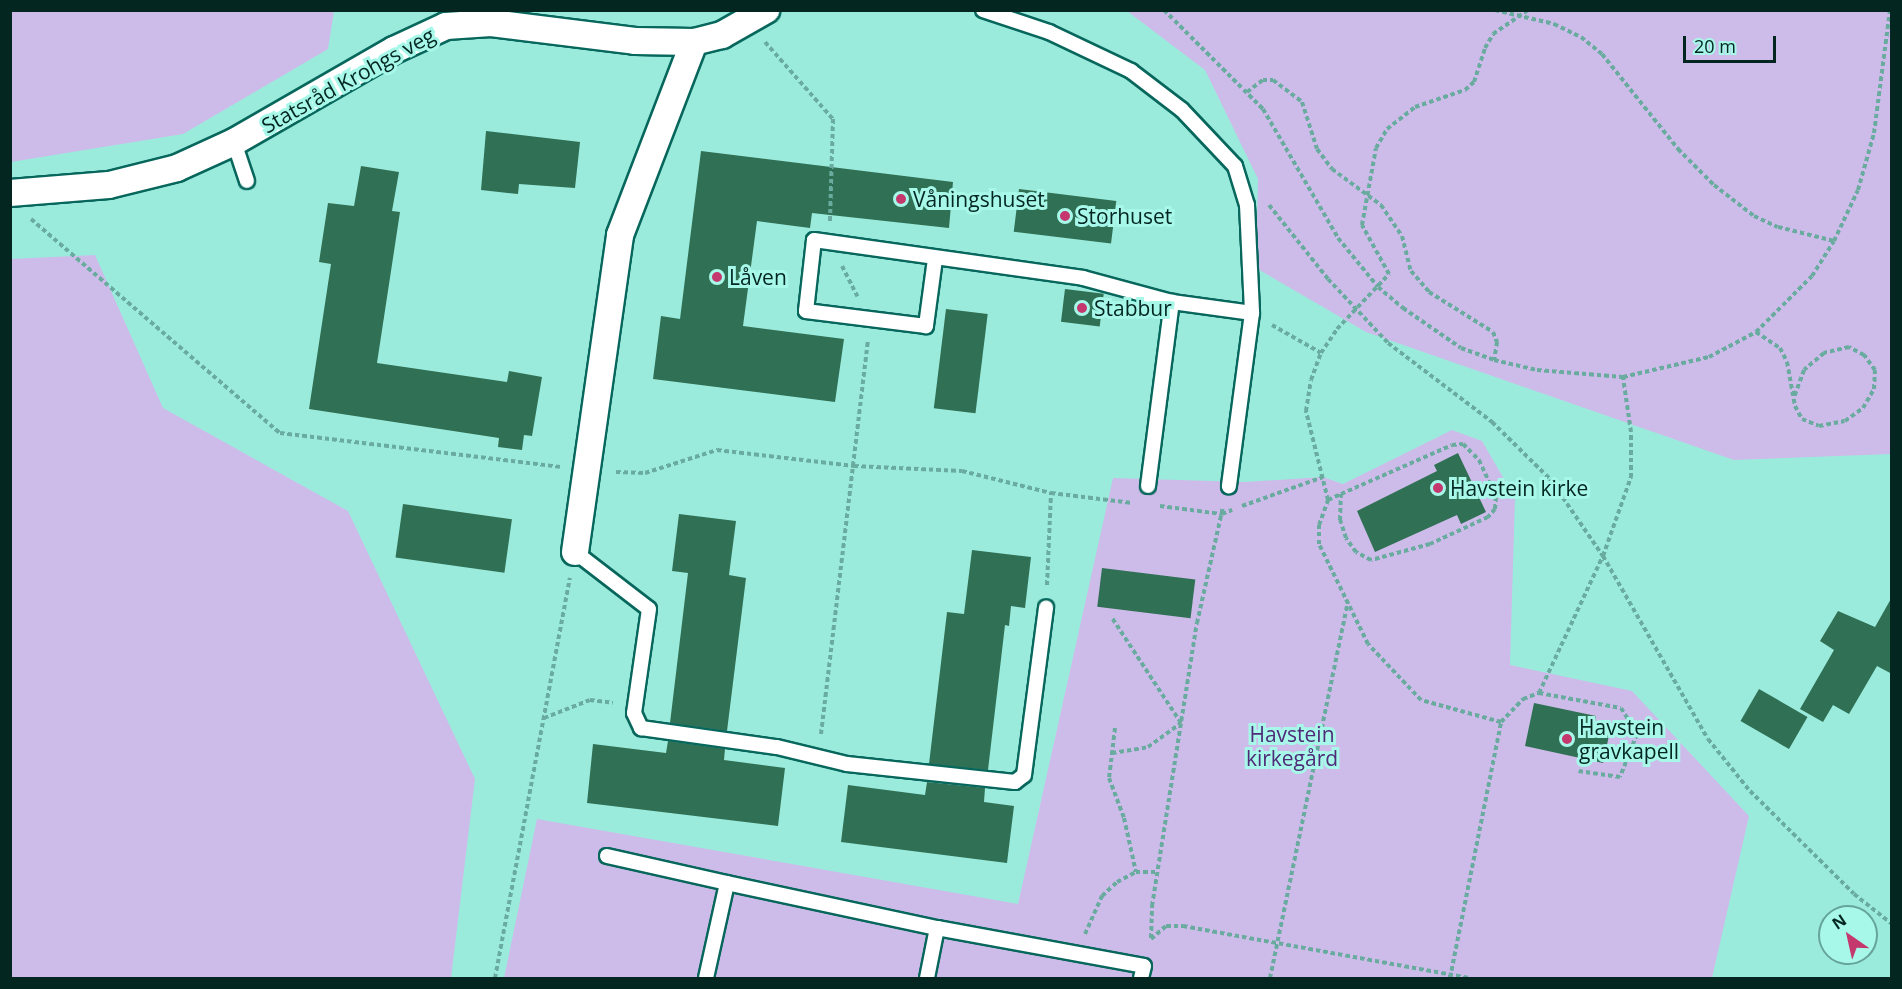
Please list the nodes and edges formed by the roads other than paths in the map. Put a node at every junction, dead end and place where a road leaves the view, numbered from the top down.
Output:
1 (983, 10) edge
2 (757, 17) edge
3 (694, 42) junction
4 (234, 142) junction
5 (247, 181) dead end
6 (10, 193) edge
7 (935, 259) junction
8 (1172, 302) junction
9 (1252, 313) junction
10 (1148, 486) dead end
11 (1229, 486) road end
12 (575, 552) joint
13 (1046, 607) road end
14 (607, 856) dead end
15 (727, 883) junction
16 (937, 928) junction
17 (1142, 972) edge
18 (706, 978) edge
19 (927, 978) edge

1 - 9 lane
2 - 3 street, Statsråd Krohgs veg
3 - 4 street, Statsråd Krohgs veg
3 - 12 street
4 - 5 lane
4 - 6 street, Statsråd Krohgs veg
7 - 7 lane
7 - 8 lane
8 - 9 lane
8 - 10 lane
9 - 11 lane
12 - 13 lane
14 - 15 lane
15 - 16 lane
15 - 18 lane
16 - 17 lane
16 - 19 lane

